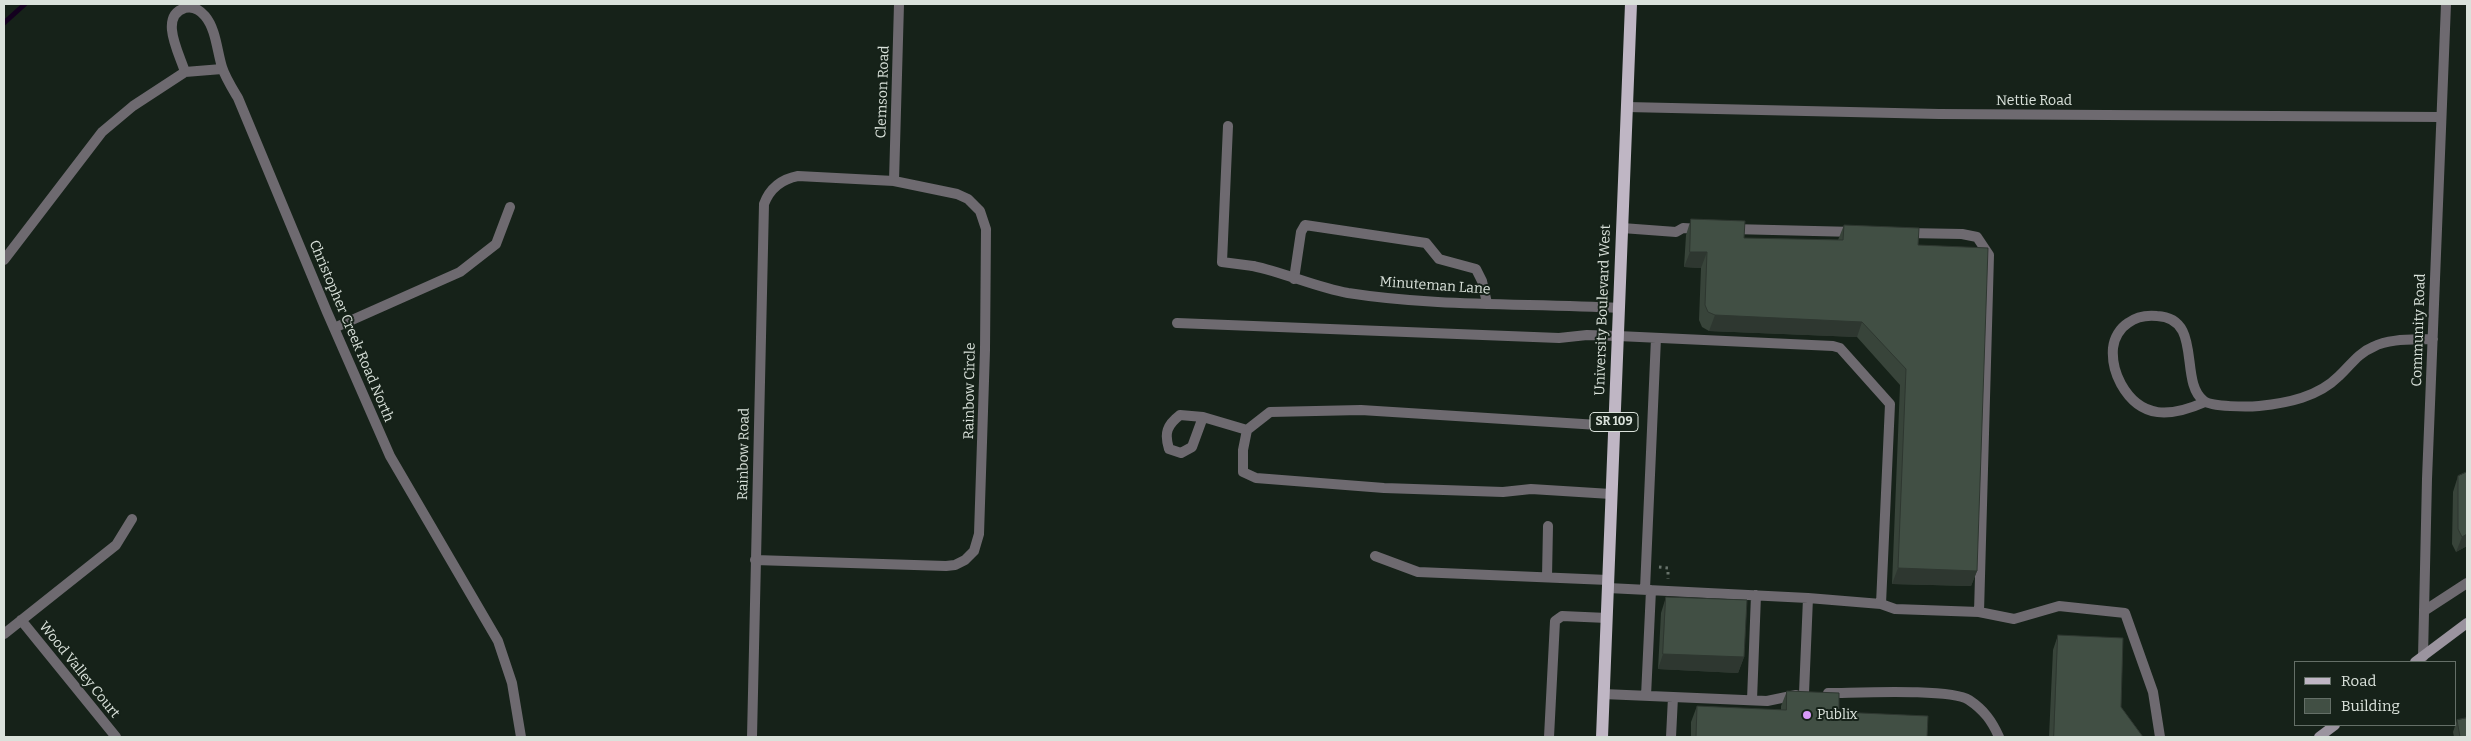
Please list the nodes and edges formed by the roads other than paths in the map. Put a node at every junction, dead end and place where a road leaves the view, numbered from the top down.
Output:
1 (899, 4) edge
2 (1631, 4) edge
3 (2446, 4) edge
4 (222, 69) junction
5 (185, 72) junction
6 (1626, 108) junction
7 (2441, 117) junction
8 (1228, 126) dead end
9 (784, 179) joint
10 (894, 182) junction
11 (510, 207) dead end
12 (1622, 228) junction
13 (1862, 232) edge
14 (1892, 232) edge
15 (4, 260) edge
16 (1294, 279) junction
17 (1487, 303) junction
18 (1619, 308) junction
19 (1177, 323) dead end
20 (334, 328) junction
21 (1618, 336) junction
22 (1656, 338) junction
23 (2433, 339) junction
24 (2205, 402) junction
25 (1203, 417) dead end
26 (1614, 426) junction
27 (1247, 430) junction
28 (1611, 494) junction
29 (132, 519) dead end
30 (1548, 526) dead end
31 (1375, 556) dead end
32 (755, 560) junction
33 (1547, 577) junction
34 (2467, 583) edge
35 (1608, 584) junction
36 (1648, 590) junction
37 (1756, 595) junction
38 (1808, 598) junction
39 (1881, 604) junction
40 (2424, 611) junction
41 (1978, 612) junction
42 (1606, 618) junction
43 (21, 620) junction
44 (2467, 623) edge
45 (4, 634) edge
46 (2419, 659) edge
47 (1804, 693) junction
48 (1603, 694) junction
49 (1646, 696) junction
50 (1673, 697) junction
51 (1752, 700) junction
52 (2334, 726) edge
53 (116, 737) edge
54 (521, 737) edge
55 (752, 737) edge
56 (1549, 737) edge
57 (1602, 737) edge
58 (1671, 737) edge
59 (1999, 737) edge
60 (2160, 737) edge
61 (2318, 737) edge

1 - 10 street, Clemson Road
2 - 6 main road, University Boulevard West / SR 109
3 - 7 street, Community Road
4 - 5 street
4 - 5 street, Christopher Creek Road North
4 - 20 street, Christopher Creek Road North
5 - 15 street
6 - 7 street, Nettie Road
6 - 12 main road, University Boulevard West / SR 109
7 - 23 street, Community Road
8 - 16 street, Minuteman Lane
9 - 10 street, Rainbow Circle
9 - 32 street, Rainbow Road
10 - 32 street, Rainbow Circle
11 - 20 street
12 - 13 street
12 - 18 main road, University Boulevard West / SR 109
14 - 41 street
16 - 17 street, Minuteman Lane
16 - 17 street
17 - 18 street, Minuteman Lane
18 - 21 main road, University Boulevard West / SR 109
19 - 21 street
20 - 54 street, Christopher Creek Road North
21 - 22 street
21 - 26 main road, University Boulevard West / SR 109
22 - 36 street
22 - 39 street
23 - 24 street
23 - 40 street, Community Road
24 - 24 street
25 - 27 street
26 - 27 street
26 - 28 main road, University Boulevard West / SR 109
27 - 28 street
28 - 35 main road, University Boulevard West / SR 109
29 - 43 street
30 - 33 street
31 - 33 street
32 - 55 street, Rainbow Road
33 - 35 street
34 - 40 street
35 - 36 street
35 - 42 main road, University Boulevard West / SR 109
36 - 37 street
36 - 49 street
37 - 38 street
37 - 51 street
38 - 39 street
38 - 47 street
39 - 41 street
40 - 46 street, Community Road
41 - 60 street
42 - 48 main road, University Boulevard West / SR 109
42 - 56 street
43 - 45 street
43 - 53 street, Wood Valley Court
44 - 46 main road
47 - 51 street
47 - 59 street
48 - 49 street
48 - 57 main road, University Boulevard West / SR 109
49 - 50 street
50 - 51 street
50 - 58 street
52 - 61 main road

